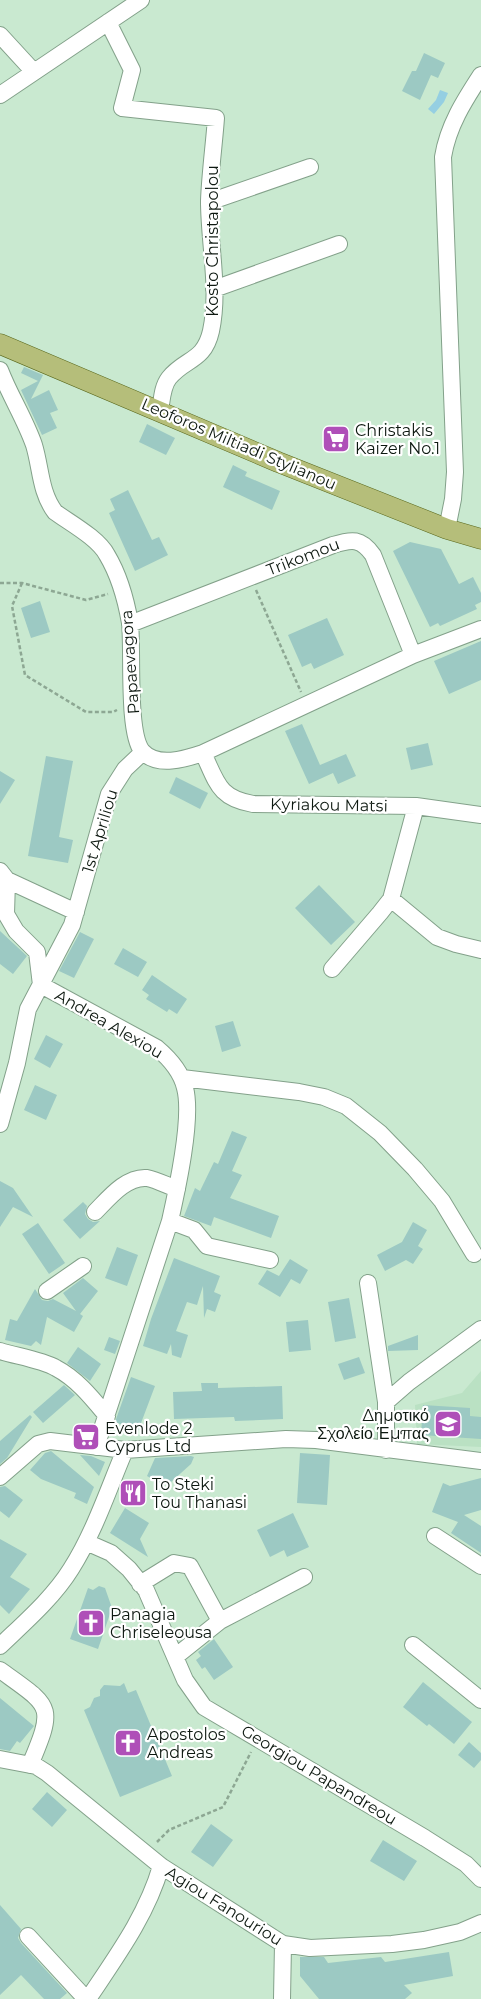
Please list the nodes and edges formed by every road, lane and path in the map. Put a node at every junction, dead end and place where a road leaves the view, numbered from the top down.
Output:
1 (141, 0) edge
2 (108, 22) junction
3 (0, 35) edge
4 (34, 72) junction
5 (481, 75) edge
6 (0, 95) edge
7 (310, 167) dead end
8 (210, 202) junction
9 (339, 244) dead end
10 (214, 289) junction
11 (0, 344) edge
12 (0, 370) edge
13 (160, 411) junction
14 (447, 529) junction
15 (481, 539) edge
16 (250, 577) junction
17 (0, 583) edge
18 (22, 583) junction
19 (121, 590) junction
20 (130, 624) junction
21 (481, 628) edge
22 (413, 655) junction
23 (133, 700) junction
24 (307, 705) junction
25 (143, 752) junction
26 (203, 754) junction
27 (416, 806) junction
28 (481, 815) edge
29 (4, 876) edge
30 (391, 899) junction
31 (76, 912) junction
32 (481, 950) edge
33 (332, 969) dead end
34 (41, 985) junction
35 (182, 1078) junction
36 (0, 1124) edge
37 (177, 1189) junction
38 (95, 1212) dead end
39 (170, 1222) junction
40 (474, 1254) dead end
41 (270, 1260) dead end
42 (83, 1266) dead end
43 (368, 1283) dead end
44 (47, 1291) dead end
45 (481, 1329) edge
46 (0, 1350) edge
47 (386, 1402) junction
48 (107, 1416) junction
49 (96, 1447) junction
50 (125, 1450) junction
51 (386, 1450) junction
52 (481, 1461) edge
53 (0, 1477) edge
54 (435, 1536) dead end
55 (86, 1542) junction
56 (481, 1566) edge
57 (304, 1577) dead end
58 (140, 1584) junction
59 (220, 1620) junction
60 (413, 1645) dead end
61 (0, 1646) edge
62 (175, 1657) junction
63 (0, 1670) edge
64 (481, 1700) edge
65 (258, 1739) junction
66 (0, 1758) edge
67 (30, 1765) junction
68 (145, 1854) junction
69 (161, 1866) junction
70 (481, 1879) edge
71 (481, 1923) edge
72 (28, 1936) dead end
73 (283, 1944) junction
74 (87, 1999) edge
75 (282, 1999) edge

1 - 2 street
2 - 4 street
2 - 8 street, Kosto Christapolou
3 - 4 street
4 - 6 street
5 - 14 street
7 - 8 street
8 - 10 street, Kosto Christapolou
9 - 10 street
10 - 13 street, Kosto Christapolou
11 - 13 main road, Leoforos Miltiadi Stylianou
12 - 19 street, Papaevagora
13 - 14 main road, Leoforos Miltiadi Stylianou
14 - 15 main road, Leoforos Miltiadi Stylianou
16 - 20 street, Trikomou
16 - 22 street, Trikomou
16 - 24 path
17 - 18 path
18 - 19 path
18 - 23 path
19 - 20 street, Papaevagora
20 - 23 street, Papaevagora
21 - 22 street
22 - 24 street
23 - 25 street, Papaevagora
24 - 26 street
25 - 26 street
25 - 31 street, 1st Apriliou
26 - 27 street, Kyriakou Matsi
27 - 28 street, Kyriakou Matsi
27 - 30 street
29 - 31 street
29 - 34 street, Andrea Alexiou
30 - 32 street
30 - 33 street
31 - 34 street, 1st Apriliou
34 - 35 street, Andrea Alexiou
34 - 36 street, 1st Apriliou
35 - 37 street, Andrea Alexiou
35 - 40 street
37 - 38 street
37 - 39 street, Andrea Alexiou
39 - 41 street
39 - 48 street, Andrea Alexiou
42 - 44 street
43 - 47 street
45 - 47 street
46 - 48 street
47 - 51 street
48 - 49 street, Andrea Alexiou
49 - 50 street
49 - 53 street
50 - 51 street
50 - 55 street
51 - 52 street
54 - 56 street
55 - 58 street, Georgiou Papandreou
55 - 61 street
57 - 59 street
58 - 59 street
58 - 62 street, Georgiou Papandreou
59 - 62 street
60 - 64 street
62 - 65 street, Georgiou Papandreou
63 - 67 street
65 - 68 path
65 - 70 street, Georgiou Papandreou
66 - 67 street, Agiou Fanouriou
67 - 68 street, Agiou Fanouriou
68 - 69 street, Agiou Fanouriou
69 - 73 street, Agiou Fanouriou
69 - 74 street
71 - 73 street, Agiou Fanouriou
72 - 74 street
73 - 75 street

